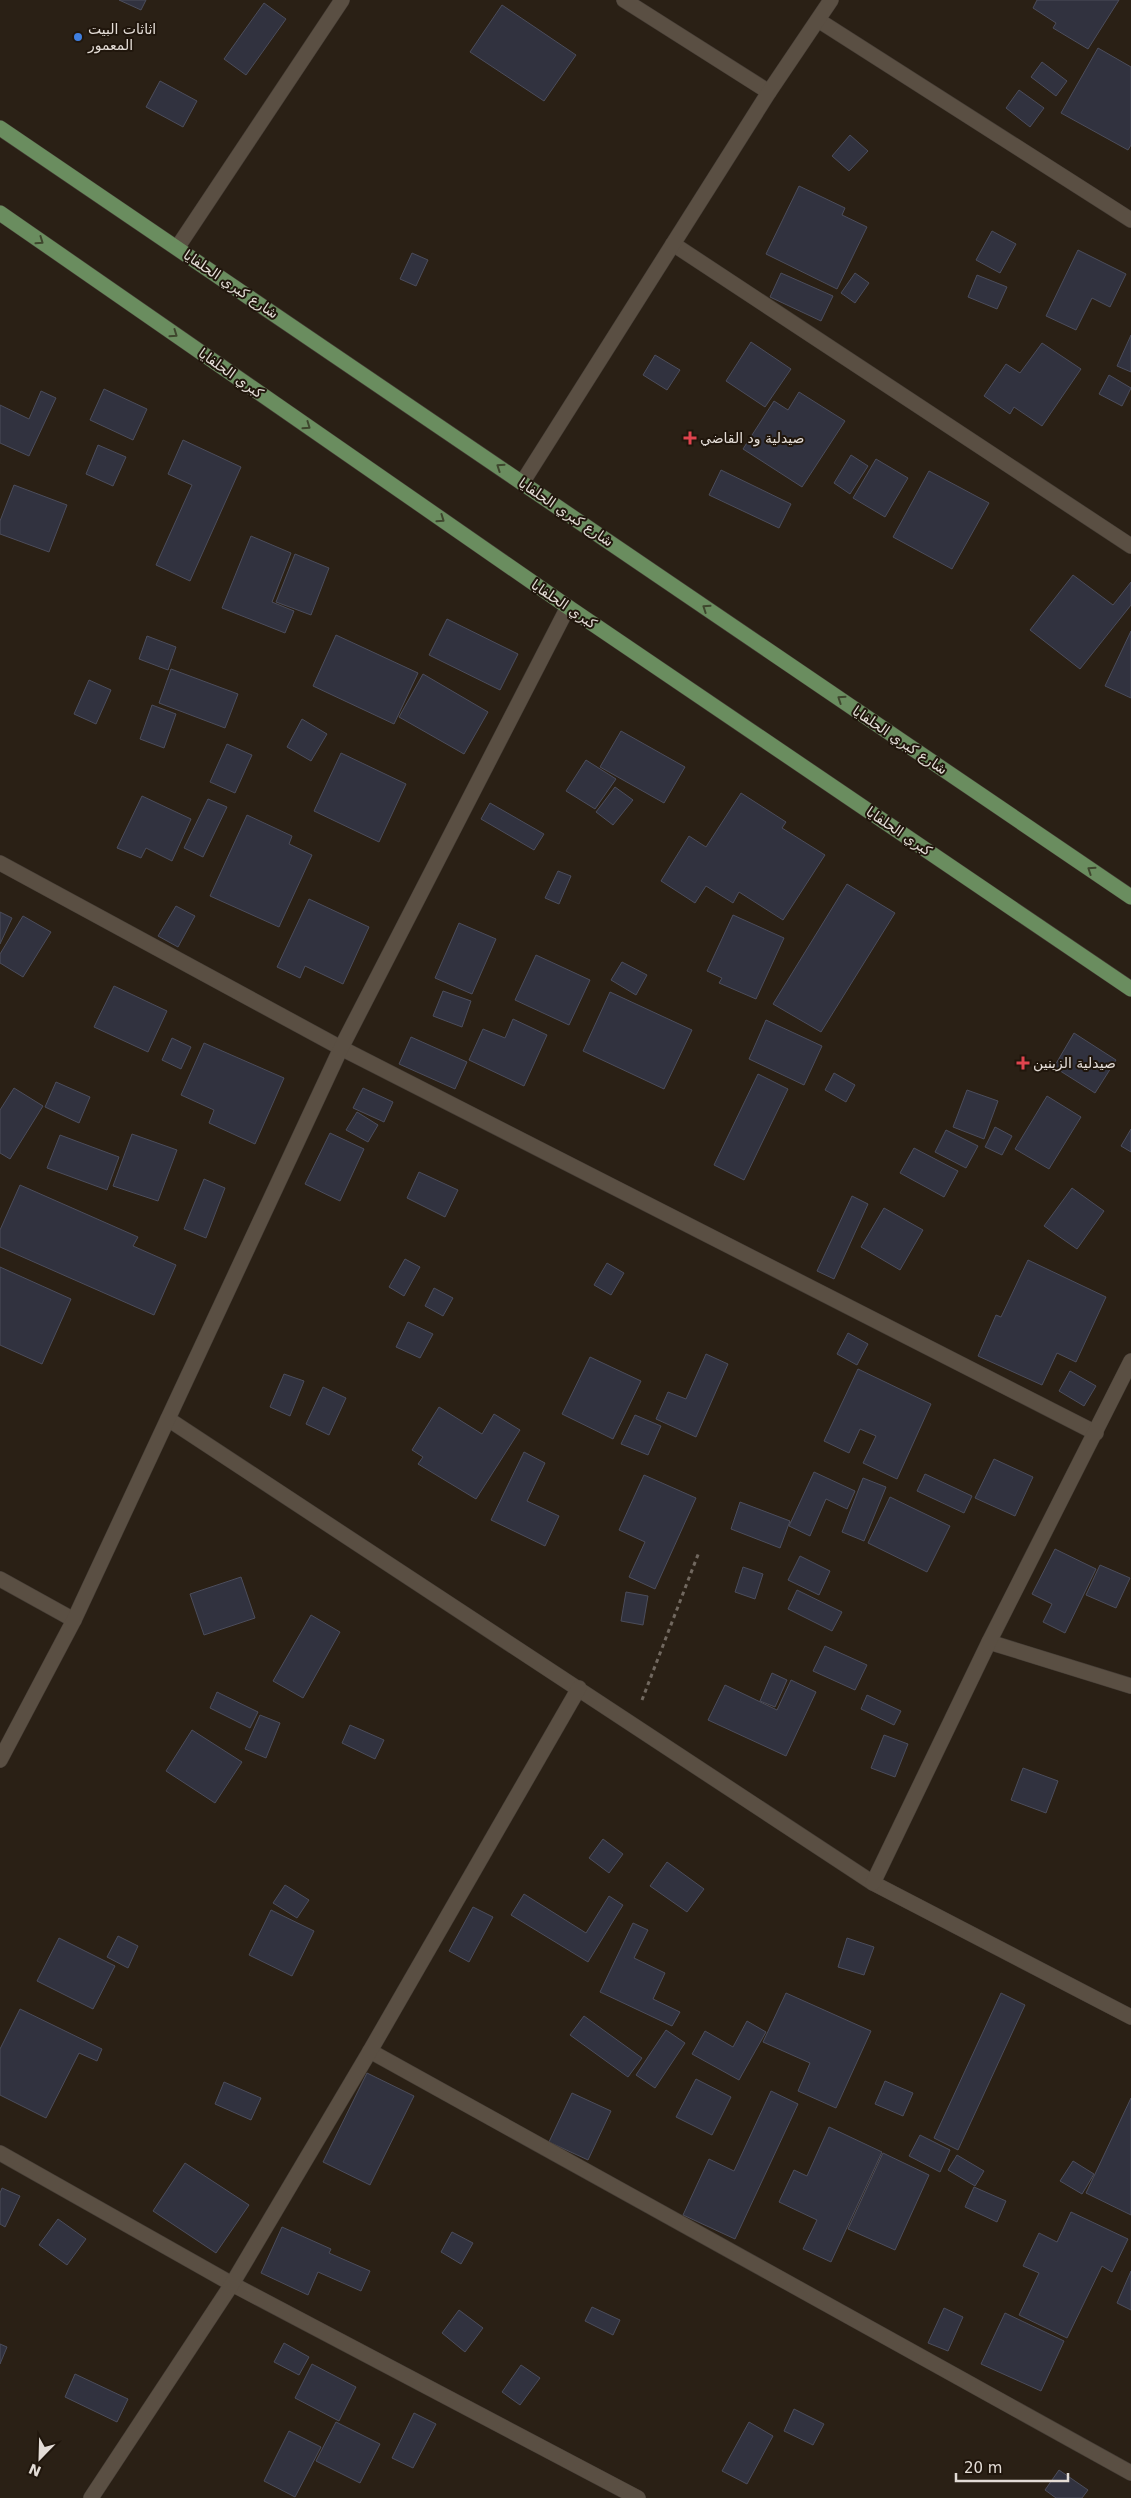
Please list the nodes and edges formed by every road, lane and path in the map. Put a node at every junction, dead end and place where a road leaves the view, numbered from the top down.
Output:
1 (342, 0) edge
2 (624, 0) edge
3 (831, 0) edge
4 (818, 20) junction
5 (769, 92) junction
6 (0, 128) edge
7 (0, 213) edge
8 (1131, 220) edge
9 (673, 244) junction
10 (177, 248) junction
11 (522, 483) junction
12 (1131, 546) edge
13 (568, 607) junction
14 (0, 863) edge
15 (1131, 897) edge
16 (1131, 989) edge
17 (341, 1048) junction
18 (1131, 1362) edge
19 (168, 1419) junction
20 (1096, 1433) junction
21 (699, 1552) dead end
22 (0, 1579) edge
23 (74, 1620) junction
24 (989, 1642) junction
25 (1131, 1686) edge
26 (579, 1688) junction
27 (633, 1724) junction
28 (0, 1760) edge
29 (873, 1883) junction
30 (1131, 2017) edge
31 (370, 2051) junction
32 (0, 2153) edge
33 (232, 2284) junction
34 (1131, 2473) edge
35 (91, 2498) edge
36 (638, 2498) edge

1 - 10 street
2 - 5 street
3 - 4 street
4 - 5 street
4 - 8 street
5 - 9 street
6 - 10 main road, شارع كبري الحلفايا
7 -> 13 main road, كبري الحلفايا
9 - 11 street
9 - 12 street
11 -> 10 main road, شارع كبري الحلفايا
15 -> 11 main road, شارع كبري الحلفايا
13 - 16 main road, كبري الحلفايا
13 - 17 street
14 - 17 street
17 - 19 street
17 - 20 street
18 - 20 street
19 - 23 street
19 - 26 street
20 - 24 street
21 - 27 path
22 - 23 street
23 - 28 street
24 - 25 street
24 - 29 street
26 - 27 street
26 - 31 street
27 - 29 street
29 - 30 street
31 - 33 street
31 - 34 street
32 - 33 street
33 - 35 street
33 - 36 street

